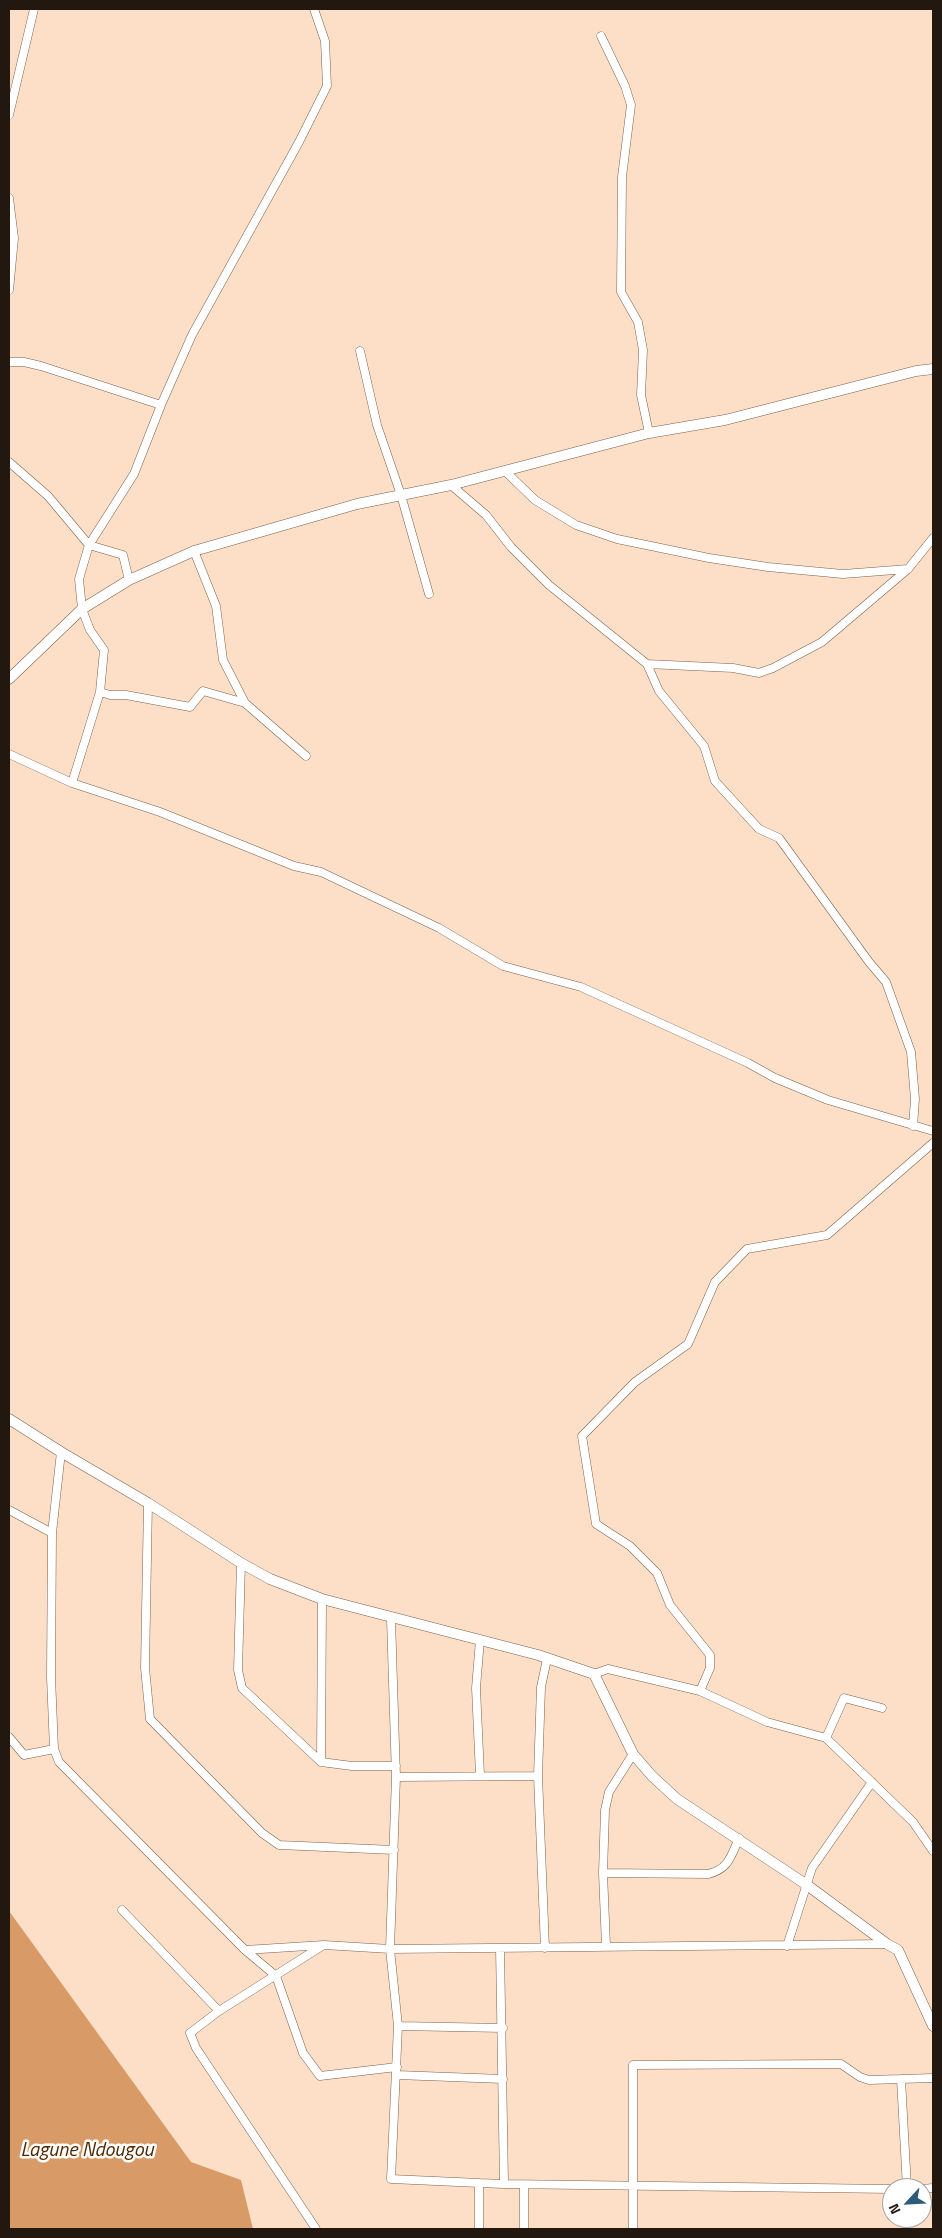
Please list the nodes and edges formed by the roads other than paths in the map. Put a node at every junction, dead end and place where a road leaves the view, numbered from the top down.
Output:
1 (34, 9) edge
2 (314, 9) edge
3 (600, 36) dead end
4 (9, 115) edge
5 (9, 198) edge
6 (9, 290) edge
7 (360, 351) dead end
8 (9, 362) edge
9 (933, 369) edge
10 (161, 405) junction
11 (649, 433) junction
12 (9, 462) edge
13 (506, 471) junction
14 (451, 486) junction
15 (400, 495) junction
16 (933, 538) edge
17 (89, 545) junction
18 (194, 551) junction
19 (908, 569) junction
20 (129, 580) junction
21 (429, 594) dead end
22 (82, 609) junction
23 (647, 664) junction
24 (9, 679) edge
25 (100, 692) junction
26 (245, 703) junction
27 (9, 754) edge
28 (306, 756) dead end
29 (72, 783) junction
30 (913, 1126) junction
31 (933, 1131) edge
32 (933, 1143) edge
33 (9, 1419) edge
34 (61, 1452) junction
35 (148, 1503) junction
36 (9, 1510) edge
37 (52, 1533) junction
38 (240, 1563) junction
39 (322, 1600) junction
40 (392, 1619) junction
41 (480, 1640) junction
42 (547, 1659) junction
43 (594, 1674) junction
44 (700, 1691) junction
45 (882, 1708) dead end
46 (9, 1737) edge
47 (826, 1738) junction
48 (54, 1749) junction
49 (633, 1754) junction
50 (321, 1762) junction
51 (396, 1766) junction
52 (480, 1775) junction
53 (538, 1776) junction
54 (396, 1777) junction
55 (872, 1782) junction
56 (739, 1838) junction
57 (394, 1850) junction
58 (933, 1851) edge
59 (603, 1873) junction
60 (807, 1885) junction
61 (122, 1910) dead end
62 (887, 1944) junction
63 (324, 1945) junction
64 (606, 1946) junction
65 (787, 1946) junction
66 (500, 1948) junction
67 (545, 1948) junction
68 (390, 1949) junction
69 (245, 1950) junction
70 (276, 1976) junction
71 (219, 2011) junction
72 (931, 2015) edge
73 (398, 2026) junction
74 (933, 2026) edge
75 (503, 2028) junction
76 (397, 2071) junction
77 (933, 2078) edge
78 (504, 2079) junction
79 (902, 2079) junction
80 (907, 2178) edge
81 (479, 2183) junction
82 (504, 2184) junction
83 (524, 2185) junction
84 (633, 2187) junction
85 (882, 2189) edge
86 (316, 2229) edge
87 (479, 2229) edge
88 (524, 2229) edge
89 (633, 2229) edge

1 - 4 street
2 - 10 street
3 - 11 street
5 - 6 street
7 - 15 street
8 - 10 street
9 - 11 street
10 - 17 street
11 - 13 street
12 - 17 street
13 - 14 street
13 - 19 street
14 - 15 street
14 - 23 street
15 - 18 street
15 - 21 street
16 - 19 street
17 - 20 street
17 - 22 street
18 - 20 street
18 - 26 street
19 - 23 street
20 - 22 street
22 - 24 street
22 - 25 street
23 - 30 street
25 - 26 street
25 - 29 street
26 - 28 street
27 - 29 street
29 - 30 street
30 - 31 street
32 - 44 street
33 - 34 street
34 - 35 street
34 - 37 street
35 - 38 street
35 - 57 street
36 - 37 street
37 - 48 street
38 - 39 street
38 - 50 street
39 - 40 street
39 - 50 street
40 - 41 street
40 - 51 street
41 - 42 street
41 - 52 street
42 - 43 street
42 - 53 street
43 - 44 street
43 - 49 street
44 - 47 street
45 - 47 street
46 - 48 street
47 - 55 street
48 - 69 street
49 - 56 street
49 - 59 street
50 - 51 street
51 - 54 street
52 - 53 street
52 - 54 street
53 - 67 street
54 - 57 street
55 - 58 street
55 - 60 street
56 - 59 street
56 - 60 street
57 - 68 street
59 - 64 street
60 - 62 street
60 - 65 street
61 - 71 street
62 - 65 street
62 - 72 street
63 - 68 street
63 - 69 street
63 - 70 street
64 - 65 street
64 - 67 street
66 - 67 street
66 - 68 street
66 - 75 street
68 - 73 street
69 - 70 street
70 - 71 street
70 - 76 street
71 - 86 street
72 - 74 street
73 - 75 street
73 - 76 street
75 - 78 street
76 - 78 street
76 - 81 street
77 - 79 street
78 - 82 street
79 - 80 street
79 - 84 street
81 - 82 street
81 - 87 street
82 - 83 street
83 - 84 street
83 - 88 street
84 - 85 street
84 - 89 street

